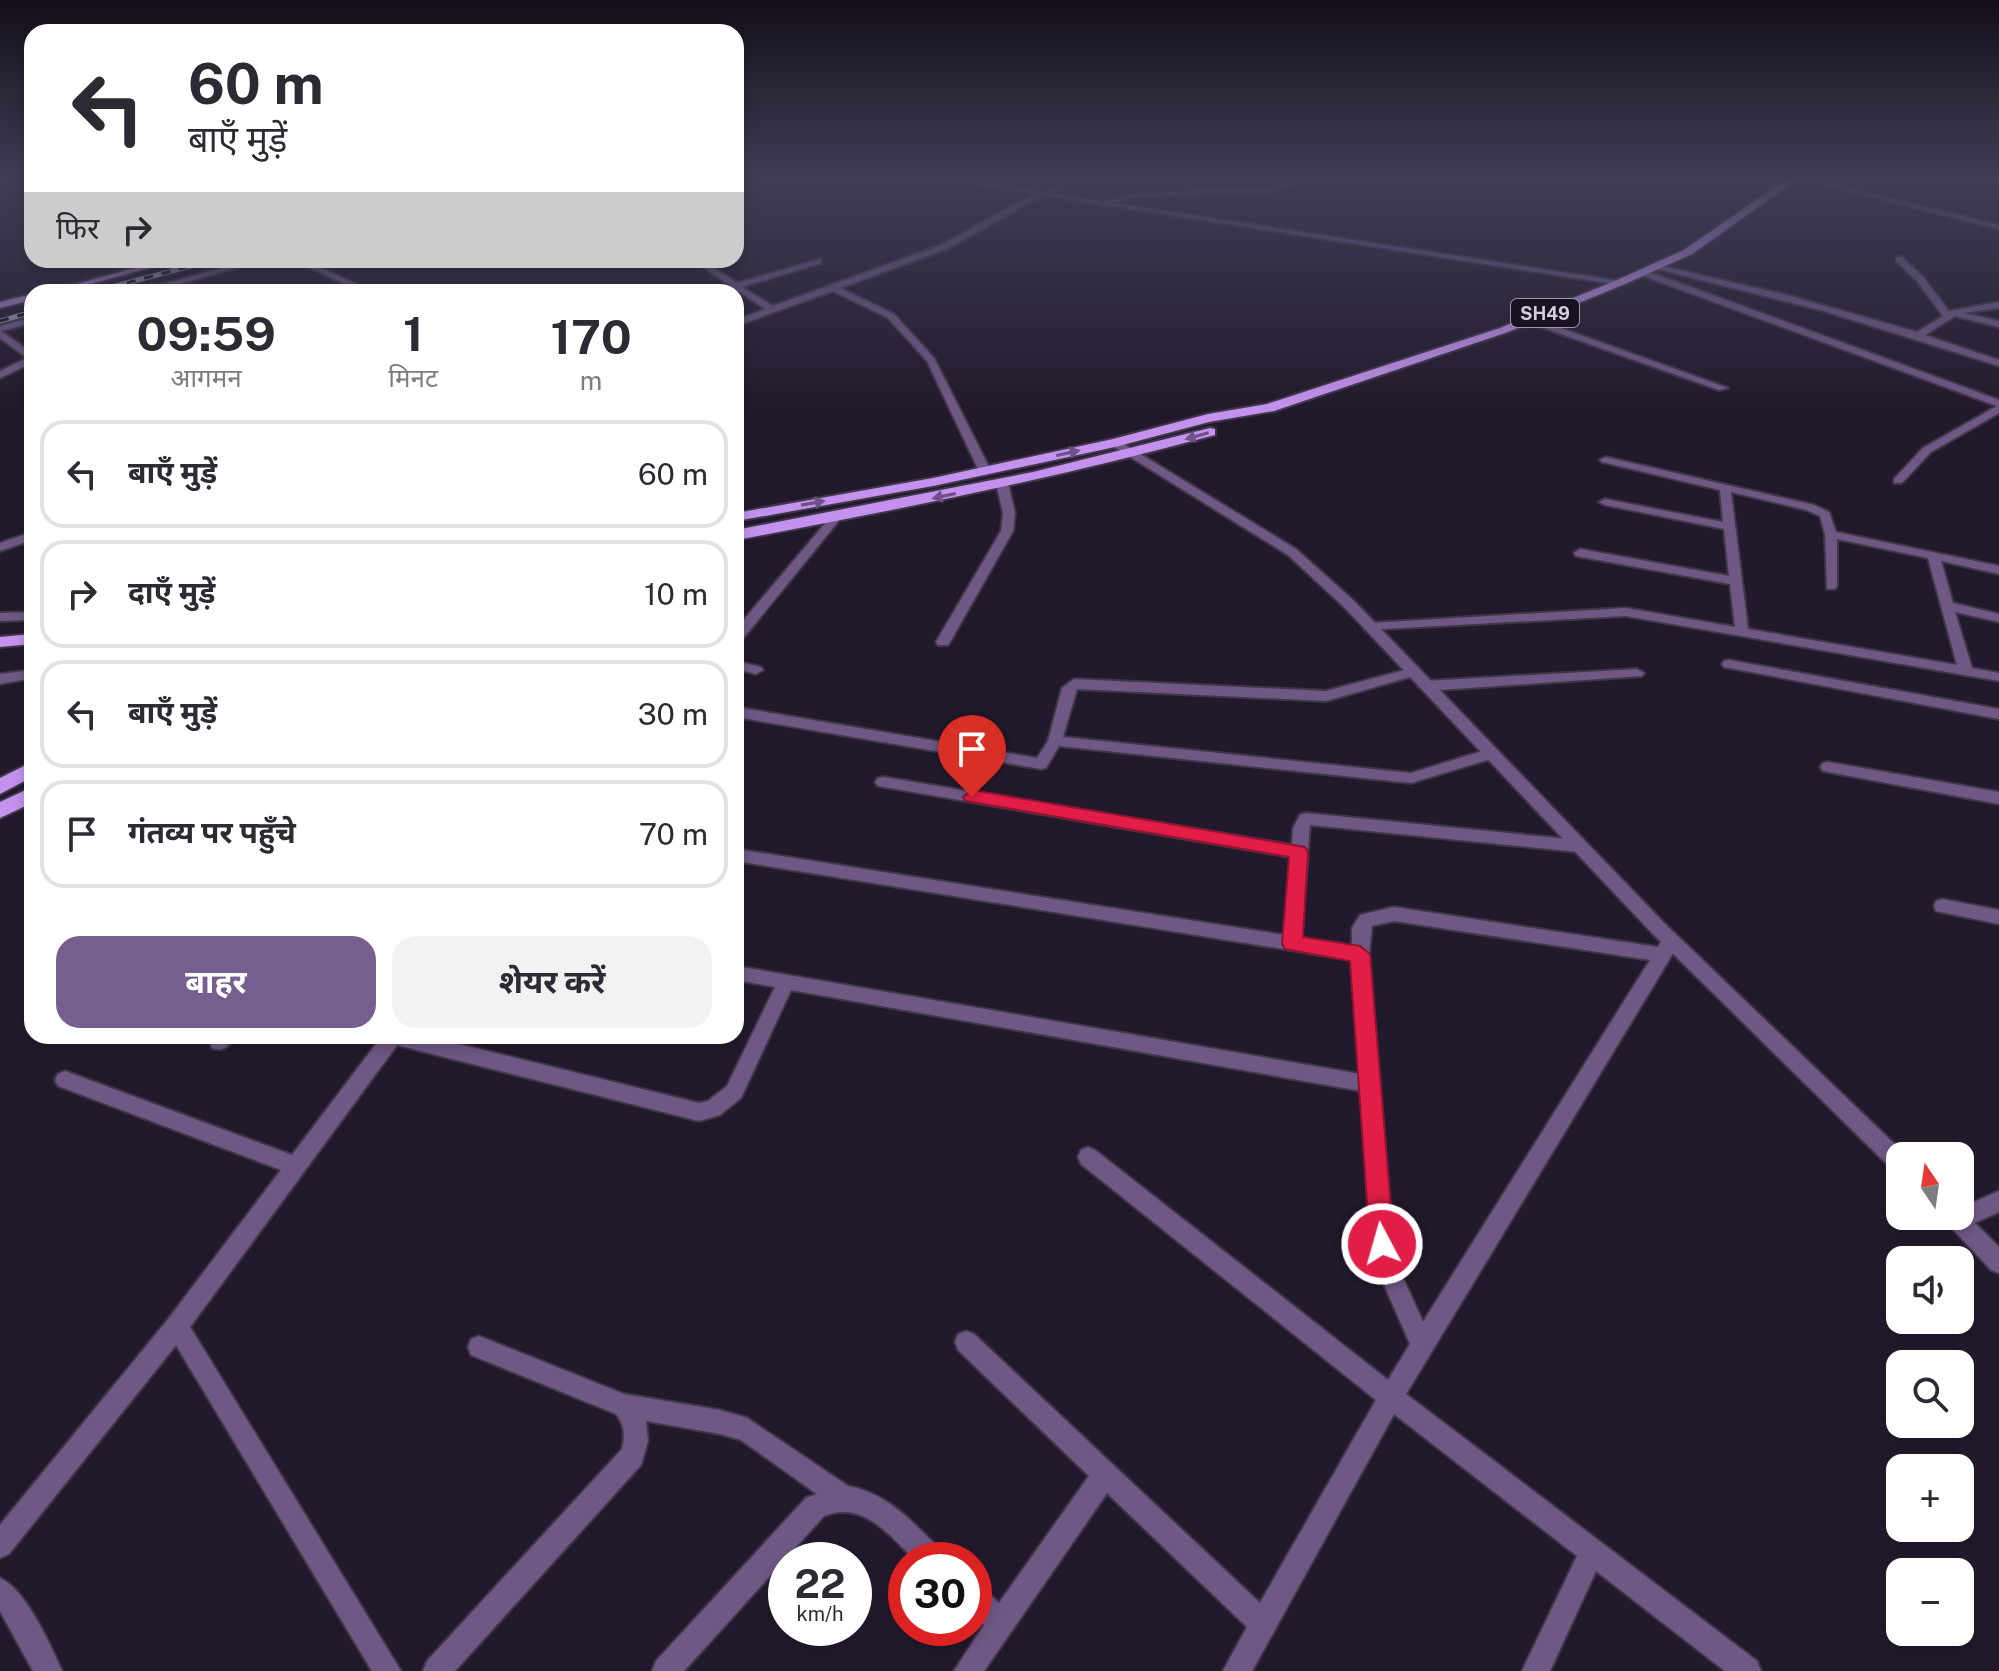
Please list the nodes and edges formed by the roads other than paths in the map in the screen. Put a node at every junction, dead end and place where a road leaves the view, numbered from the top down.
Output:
1 (923, 255) edge
2 (1442, 255) edge
3 (1681, 255) edge
4 (1899, 259) dead end
5 (818, 261) dead end
6 (143, 268) edge
7 (231, 268) edge
8 (315, 268) edge
9 (708, 268) edge
10 (1647, 270) junction
11 (1621, 282) junction
12 (82, 284) edge
13 (170, 284) edge
14 (351, 284) edge
15 (732, 284) edge
16 (742, 284) edge
17 (834, 288) junction
18 (744, 292) edge
19 (24, 299) edge
20 (0, 305) edge
21 (1999, 305) edge
22 (772, 310) junction
23 (1950, 314) junction
24 (1999, 317) edge
25 (1980, 319) junction
26 (744, 320) edge
27 (1530, 320) junction
28 (24, 323) edge
29 (1999, 324) edge
30 (0, 331) edge
31 (1917, 336) junction
32 (24, 351) edge
33 (24, 362) edge
34 (1999, 363) edge
35 (0, 375) edge
36 (1723, 388) dead end
37 (1999, 406) edge
38 (1269, 408) junction
39 (1115, 443) junction
40 (1131, 454) junction
41 (1606, 460) dead end
42 (985, 471) junction
43 (1898, 481) dead end
44 (1002, 483) junction
45 (1725, 487) junction
46 (1605, 502) dead end
47 (744, 516) edge
48 (837, 516) junction
49 (1730, 527) junction
50 (744, 533) edge
51 (1831, 534) junction
52 (24, 539) edge
53 (0, 547) edge
54 (1580, 553) dead end
55 (1933, 556) junction
56 (1999, 570) edge
57 (1736, 581) junction
58 (1831, 586) dead end
59 (1947, 606) junction
60 (24, 616) edge
61 (0, 617) edge
62 (1999, 618) edge
63 (1370, 627) junction
64 (744, 628) edge
65 (1742, 633) junction
66 (24, 640) edge
67 (0, 642) edge
68 (943, 642) dead end
69 (1729, 664) dead end
70 (744, 667) edge
71 (756, 670) dead end
72 (1412, 672) junction
73 (1966, 672) junction
74 (1637, 673) dead end
75 (24, 675) edge
76 (1999, 677) edge
77 (0, 679) edge
78 (1425, 686) junction
79 (744, 713) edge
80 (1999, 714) edge
81 (1055, 741) junction
82 (1489, 754) junction
83 (1828, 767) dead end
84 (24, 774) edge
85 (883, 782) dead end
86 (0, 787) edge
87 (24, 798) edge
88 (1999, 798) edge
89 (0, 811) edge
90 (1578, 846) junction
91 (1299, 852) junction
92 (744, 856) edge
93 (1942, 906) dead end
94 (1999, 917) edge
95 (1292, 944) junction
96 (1667, 948) junction
97 (1360, 954) junction
98 (744, 974) edge
99 (786, 982) junction
100 (387, 1044) edge
101 (425, 1044) edge
102 (65, 1080) dead end
103 (1369, 1084) junction
104 (1886, 1150) edge
105 (1088, 1157) dead end
106 (296, 1166) junction
107 (1999, 1201) edge
108 (1974, 1211) edge
109 (1968, 1230) edge
110 (1999, 1262) edge
111 (177, 1326) junction
112 (966, 1342) dead end
113 (1422, 1345) junction
114 (479, 1347) dead end
115 (1391, 1397) junction
116 (624, 1406) junction
117 (1105, 1474) junction
118 (842, 1497) junction
119 (5, 1530) edge
120 (913, 1542) edge
121 (1592, 1552) junction
122 (0, 1591) edge
123 (992, 1615) edge
124 (1001, 1623) junction
125 (1263, 1624) junction
126 (676, 1667) edge
127 (48, 1671) edge
128 (387, 1671) edge
129 (437, 1671) edge
130 (968, 1671) edge
131 (1237, 1671) edge
132 (1536, 1671) edge
133 (1747, 1671) edge

1 - 17 street
2 - 11 street
3 - 10 main road, SH49
4 - 23 street
5 - 16 street
6 - 12 main road
7 - 13 street
8 - 14 street
9 - 15 street
10 - 11 main road, SH49
10 - 31 street
10 - 37 street
11 - 27 main road, SH49
17 - 22 street
17 - 42 street
18 - 22 street
19 - 20 main road
21 - 23 street
22 - 26 street
23 - 25 street
23 - 31 street
24 - 25 street
25 - 29 street
27 - 36 street
27 - 38 main road, SH49
28 - 30 street
30 - 32 street
31 - 34 street
33 - 35 street
37 - 43 street
38 - 39 main road, SH49
38 -> 40 main road, SH49
39 - 40 street
42 -> 39 main road, SH49
40 - 44 main road, SH49
40 - 63 street
41 - 45 street
47 -> 42 main road, SH49
44 -> 48 main road, SH49
44 - 68 street
45 - 49 street
45 - 51 street
46 - 49 street
48 - 50 main road, SH49
48 - 64 street
49 - 57 street
51 - 55 street
51 - 58 street
52 - 53 street
54 - 57 street
55 - 56 street
55 - 59 street
57 - 65 street
59 - 62 street
59 - 73 street
60 - 61 street
63 - 65 street
63 - 72 street
65 - 73 street
66 - 67 main road
69 - 80 street
70 - 71 street
72 - 78 street
72 - 81 street
73 - 76 street
74 - 78 street
75 - 77 street
78 - 82 street
79 - 81 street
81 - 82 street
82 - 90 street
83 - 88 street
84 - 86 main road
85 - 91 street
87 - 89 main road
90 - 91 street
90 - 96 street
91 - 95 street
92 - 95 street
93 - 94 street
95 - 97 street
96 - 97 street
96 - 104 street
96 - 113 street
97 - 103 street
98 - 99 street
99 - 101 street
99 - 103 street
100 - 106 street
102 - 106 street
103 - 113 street
105 - 115 street
106 - 111 street
107 - 108 street
109 - 110 street
111 - 119 street
111 - 128 street
112 - 117 street
113 - 115 street
114 - 116 street
115 - 121 street
115 - 125 street
116 - 118 street
116 - 129 street
117 - 124 street
117 - 125 street
118 - 120 street
118 - 126 street
121 - 132 street
121 - 133 street
122 - 127 street
123 - 124 street
124 - 130 street
125 - 131 street

